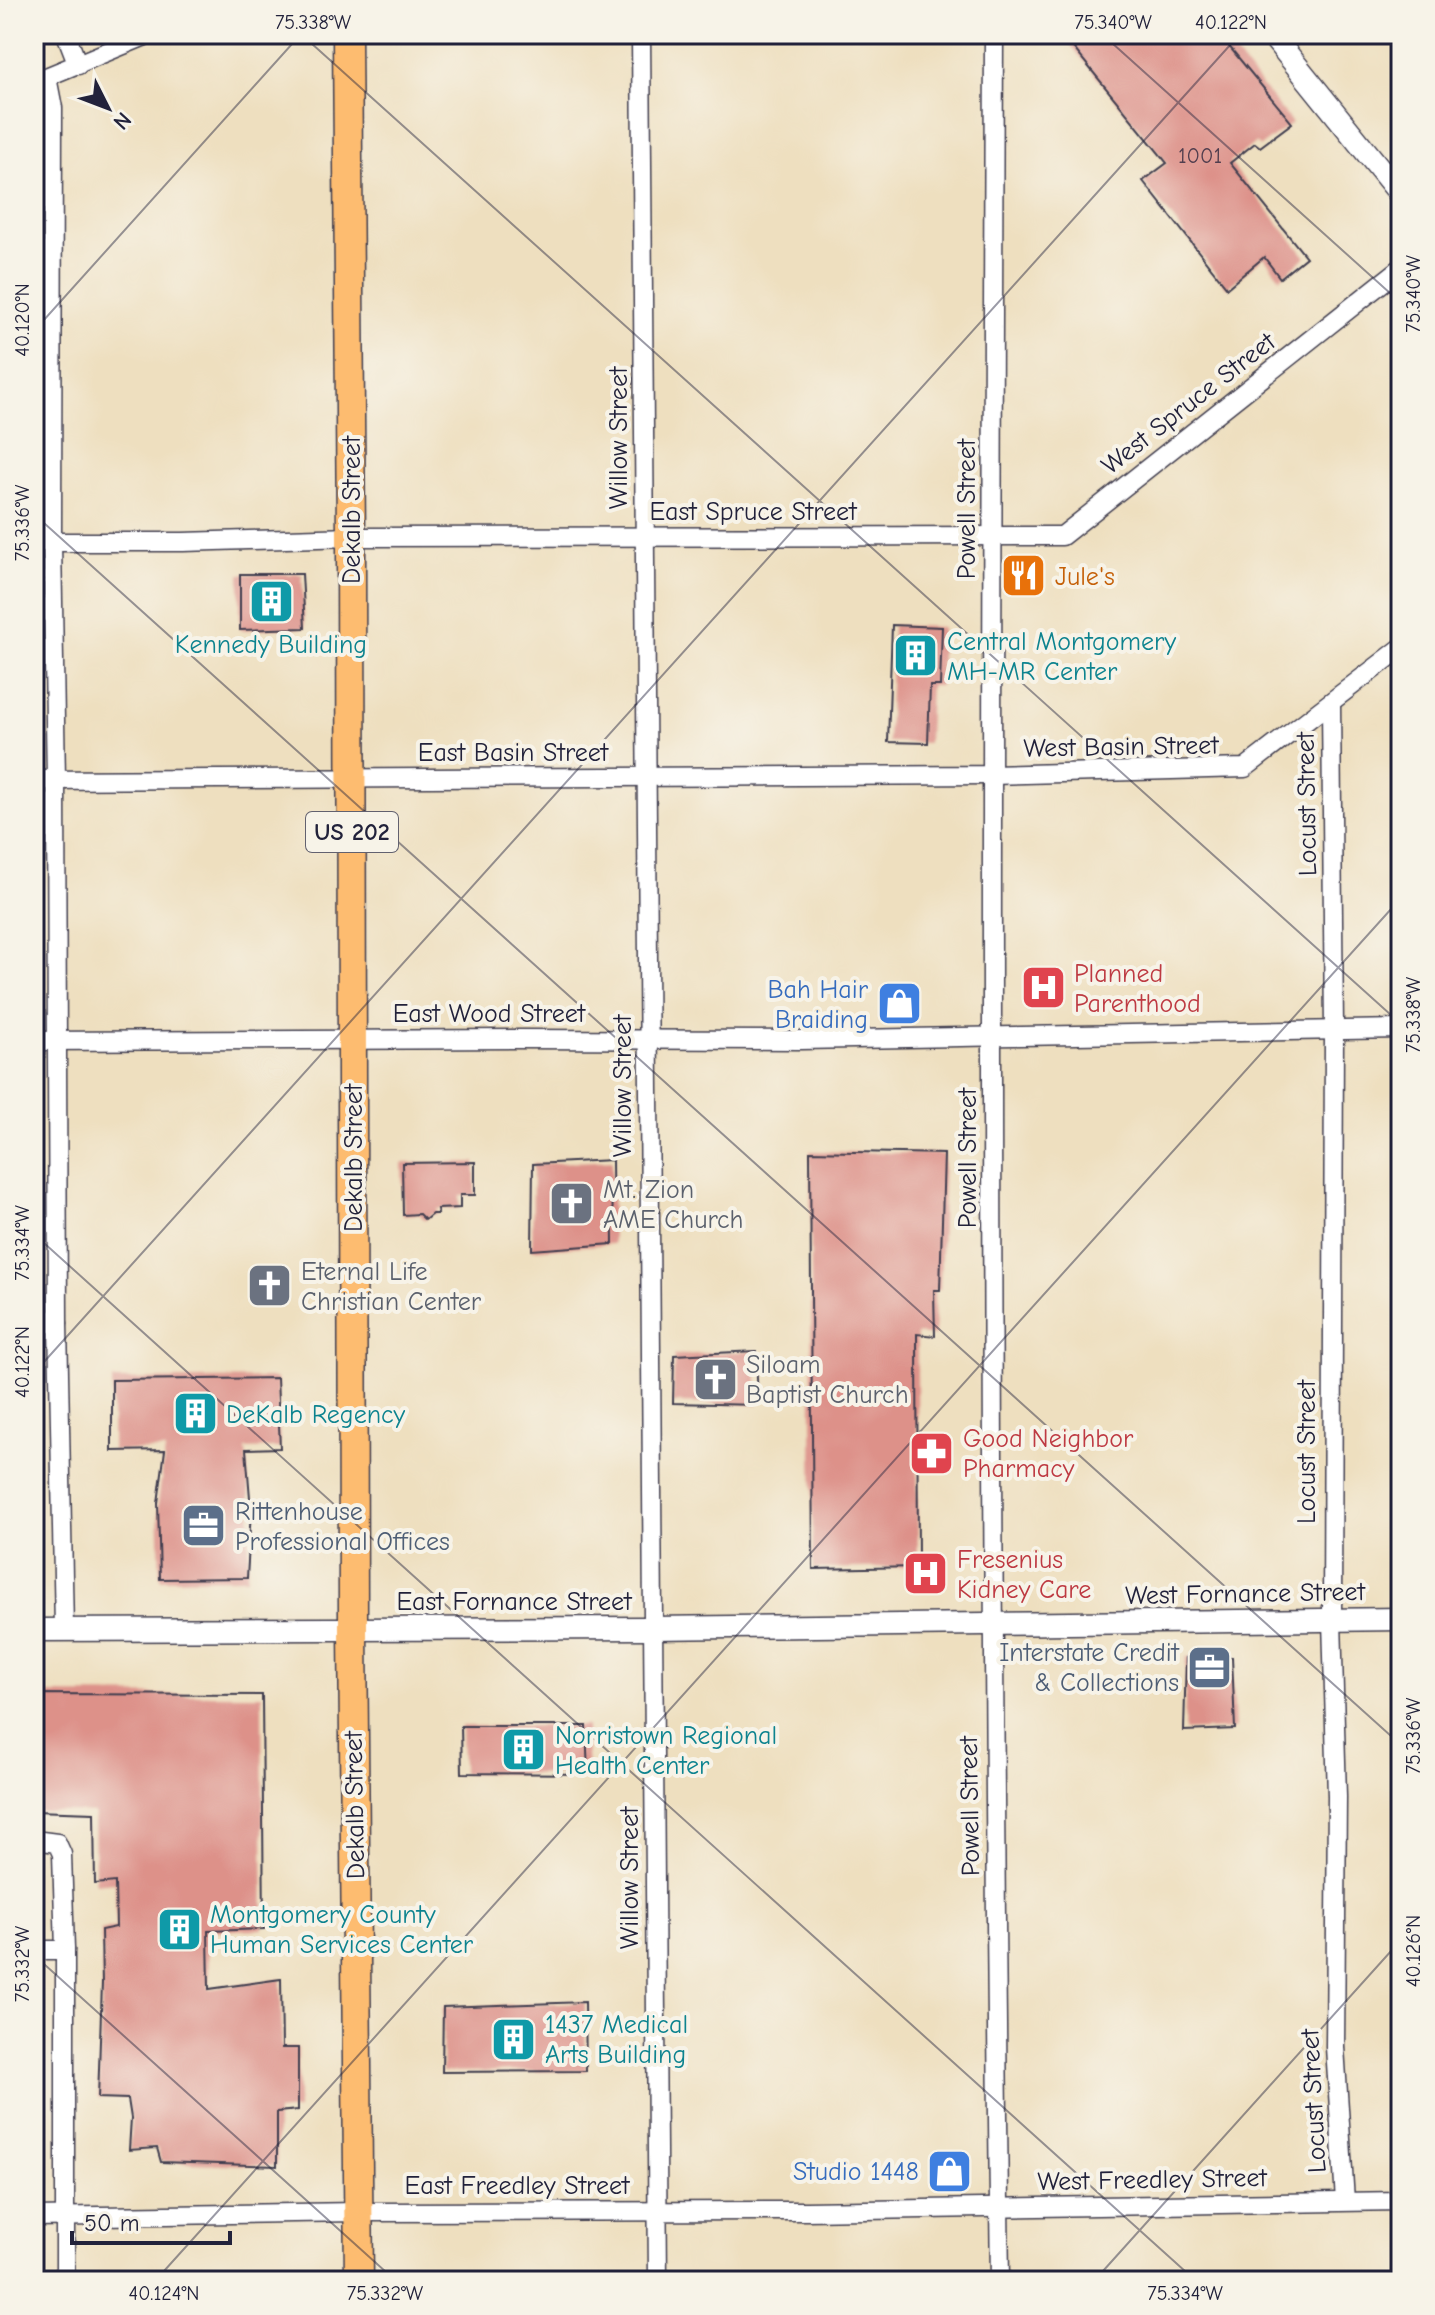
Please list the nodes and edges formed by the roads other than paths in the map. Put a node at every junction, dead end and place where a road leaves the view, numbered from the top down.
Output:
1 (66, 34) edge
2 (150, 34) edge
3 (347, 34) edge
4 (641, 34) edge
5 (994, 34) edge
6 (1271, 34) edge
7 (78, 65) junction
8 (40, 79) edge
9 (1401, 195) edge
10 (1401, 268) edge
11 (992, 536) junction
12 (351, 537) junction
13 (644, 538) junction
14 (43, 542) edge
15 (1401, 648) edge
16 (1331, 703) junction
17 (992, 775) junction
18 (648, 777) junction
19 (34, 780) edge
20 (56, 780) junction
21 (351, 780) junction
22 (1401, 1029) edge
23 (1334, 1030) junction
24 (993, 1035) junction
25 (648, 1039) junction
26 (353, 1040) junction
27 (34, 1041) edge
28 (57, 1041) junction
29 (34, 1323) edge
30 (58, 1323) junction
31 (1401, 1619) edge
32 (1332, 1620) junction
33 (994, 1623) junction
34 (653, 1628) junction
35 (64, 1629) junction
36 (34, 1630) edge
37 (353, 1630) junction
38 (34, 1840) edge
39 (34, 1950) edge
40 (65, 1950) junction
41 (1345, 2201) junction
42 (1401, 2201) edge
43 (999, 2208) junction
44 (657, 2211) junction
45 (358, 2212) junction
46 (34, 2217) edge
47 (66, 2217) junction
48 (65, 2281) edge
49 (359, 2281) edge
50 (658, 2281) edge
51 (1000, 2281) edge

1 - 7 street
2 - 7 street
3 - 12 highway, Dekalb Street / US 202
4 - 13 street, Willow Street
5 - 11 street, Powell Street
6 - 9 street
7 - 8 street
8 - 14 street
10 - 11 street, West Spruce Street
11 - 13 street, East Spruce Street
11 - 17 street, Powell Street
12 - 13 street, East Spruce Street
12 - 14 street, East Spruce Street
12 - 21 highway, Dekalb Street / US 202
13 - 18 street, Willow Street
14 - 20 street
15 - 16 street, West Basin Street
16 - 17 street, West Basin Street
16 - 23 street, Locust Street
17 - 18 street, East Basin Street
17 - 24 street, Powell Street
18 - 21 street, East Basin Street
18 - 25 street, Willow Street
19 - 20 street, East Basin Street
20 - 21 street, East Basin Street
20 - 28 street
21 - 26 highway, Dekalb Street / US 202
22 - 23 street, East Wood Street
23 - 24 street, East Wood Street
23 - 32 street, Locust Street
24 - 25 street, East Wood Street
24 - 33 street, Powell Street
25 - 26 street, East Wood Street
25 - 34 street, Willow Street
26 - 28 street, East Wood Street
26 - 37 highway, Dekalb Street / US 202
27 - 28 street, East Wood Street
28 - 30 street
29 - 30 street
30 - 35 street
31 - 32 street, West Fornance Street
32 - 33 street, West Fornance Street
32 - 41 street, Locust Street
33 - 34 street, East Fornance Street
33 - 43 street, Powell Street
34 - 37 street, East Fornance Street
34 - 44 street, Willow Street
35 - 36 street, East Fornance Street
35 - 37 street, East Fornance Street
37 - 45 highway, Dekalb Street / US 202
38 - 40 street
39 - 40 street
40 - 47 street
41 - 42 street, West Freedley Street
41 - 43 street, West Freedley Street
43 - 44 street, East Freedley Street
43 - 51 street, Powell Street
44 - 45 street, East Freedley Street
44 - 50 street, Willow Street
45 - 47 street, East Freedley Street
45 - 49 highway, Dekalb Street / US 202
46 - 47 street, East Freedley Street
47 - 48 street

